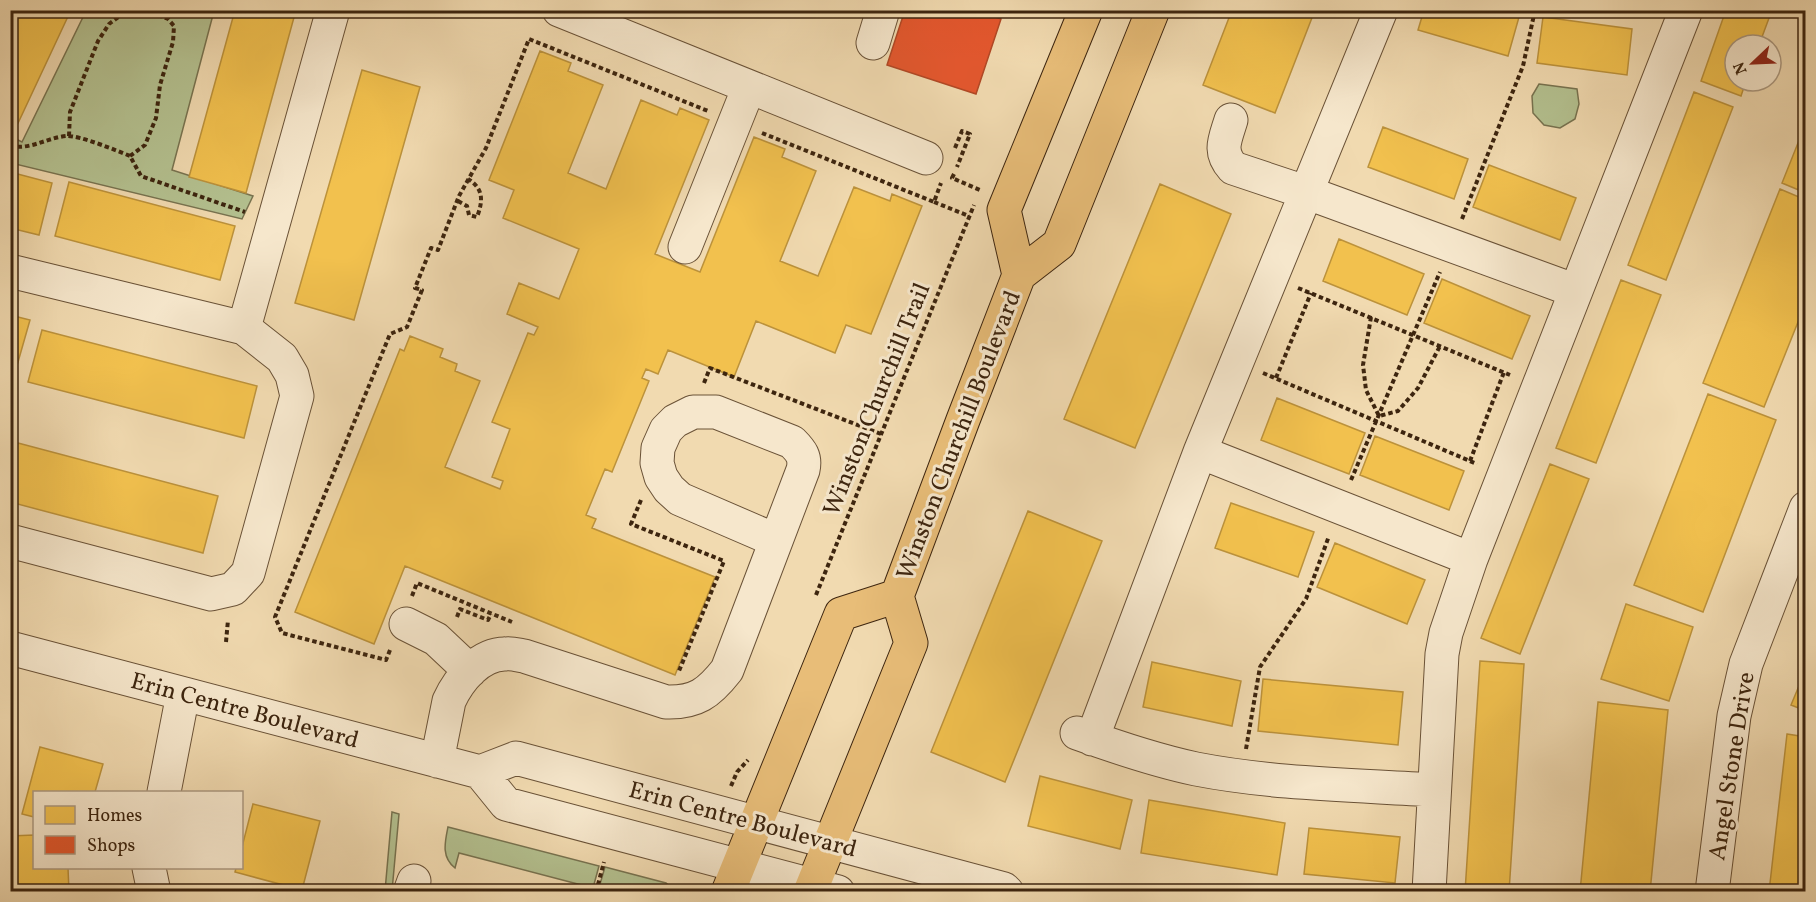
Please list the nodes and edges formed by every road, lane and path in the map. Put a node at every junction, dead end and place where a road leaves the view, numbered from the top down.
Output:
1 (128, 10) edge
2 (146, 10) edge
3 (333, 10) edge
4 (559, 10) edge
5 (883, 10) edge
6 (1086, 10) edge
7 (1153, 10) edge
8 (1381, 10) edge
9 (1535, 10) edge
10 (1686, 10) edge
11 (873, 43) dead end
12 (749, 87) junction
13 (718, 114) dead end
14 (1231, 120) dead end
15 (69, 136) junction
16 (10, 146) edge
17 (130, 156) junction
18 (926, 158) dead end
19 (468, 179) junction
20 (980, 190) dead end
21 (1308, 193) junction
22 (458, 201) junction
23 (934, 202) dead end
24 (969, 216) junction
25 (274, 222) junction
26 (1460, 223) dead end
27 (685, 247) dead end
28 (10, 270) edge
29 (1441, 271) dead end
30 (1019, 275) junction
31 (1273, 277) junction
32 (1576, 291) junction
33 (1311, 293) junction
34 (1371, 317) junction
35 (243, 328) junction
36 (1413, 335) junction
37 (1440, 346) junction
38 (1238, 362) junction
39 (1504, 372) junction
40 (1276, 378) junction
41 (1538, 386) junction
42 (702, 388) dead end
43 (1379, 416) junction
44 (1377, 422) junction
45 (881, 434) junction
46 (1200, 452) junction
47 (1470, 461) junction
48 (1503, 476) junction
49 (1351, 481) dead end
50 (644, 493) dead end
51 (1806, 508) edge
52 (1332, 526) dead end
53 (775, 540) junction
54 (10, 541) edge
55 (1471, 559) junction
56 (897, 596) junction
57 (815, 597) dead end
58 (229, 619) dead end
59 (513, 622) dead end
60 (402, 626) junction
61 (226, 642) dead end
62 (10, 648) edge
63 (470, 671) junction
64 (678, 673) dead end
65 (183, 694) junction
66 (750, 759) dead end
67 (437, 761) junction
68 (480, 772) junction
69 (737, 772) dead end
70 (1241, 776) junction
71 (1433, 790) junction
72 (164, 791) edge
73 (756, 821) junction
74 (831, 842) junction
75 (604, 862) dead end
76 (149, 869) edge
77 (733, 879) edge
78 (820, 889) edge
79 (154, 891) edge
80 (596, 891) edge
81 (1007, 891) edge
82 (1429, 891) edge
83 (1712, 891) edge

1 - 15 path
2 - 17 path
3 - 25 street
4 - 12 street
5 - 11 street
6 - 30 main road, Winston Churchill Boulevard
7 - 30 main road, Winston Churchill Boulevard
8 - 21 street
9 - 26 path
10 - 32 street
12 - 18 street
12 - 27 street
13 - 19 path
14 - 21 street
15 - 16 path
15 - 17 path
17 - 25 path
19 - 22 path
19 - 22 path
20 - 24 path, Winston Churchill Trail
21 - 31 street
21 - 32 street
22 - 60 path
23 - 24 path
24 - 45 path, Winston Churchill Trail
25 - 35 street
28 - 35 street
29 - 36 path
30 - 56 main road, Winston Churchill Boulevard
31 - 33 path
31 - 38 street
32 - 41 street
33 - 34 path
33 - 40 path
34 - 36 path
34 - 43 path
35 - 54 street
36 - 37 path
36 - 43 path
37 - 39 path
37 - 43 path
38 - 40 path
38 - 46 street
39 - 41 path
39 - 47 path
40 - 44 path
41 - 48 street
42 - 45 path
43 - 44 path
44 - 47 path
44 - 49 path
45 - 57 path, Winston Churchill Trail
46 - 55 street
46 - 70 street
47 - 48 path
48 - 55 street
50 - 64 path
51 - 83 street, Angel Stone Drive
52 - 70 path
53 - 53 street
53 - 63 street
55 - 71 street
56 - 73 main road, Winston Churchill Boulevard
56 - 74 main road, Winston Churchill Boulevard
58 - 61 path
59 - 60 path
60 - 63 street
62 - 65 street, Erin Centre Boulevard
63 - 67 street
65 - 67 street, Erin Centre Boulevard
65 - 72 street
66 - 69 path
67 - 68 street, Erin Centre Boulevard
68 - 73 street, Erin Centre Boulevard
68 - 77 street, Erin Centre Boulevard
70 - 71 street
71 - 82 street
73 - 74 street, Erin Centre Boulevard
73 - 77 main road, Winston Churchill Boulevard
74 - 78 main road, Winston Churchill Boulevard
74 - 81 street, Erin Centre Boulevard
75 - 80 path
76 - 79 street
77 - 78 street, Erin Centre Boulevard

